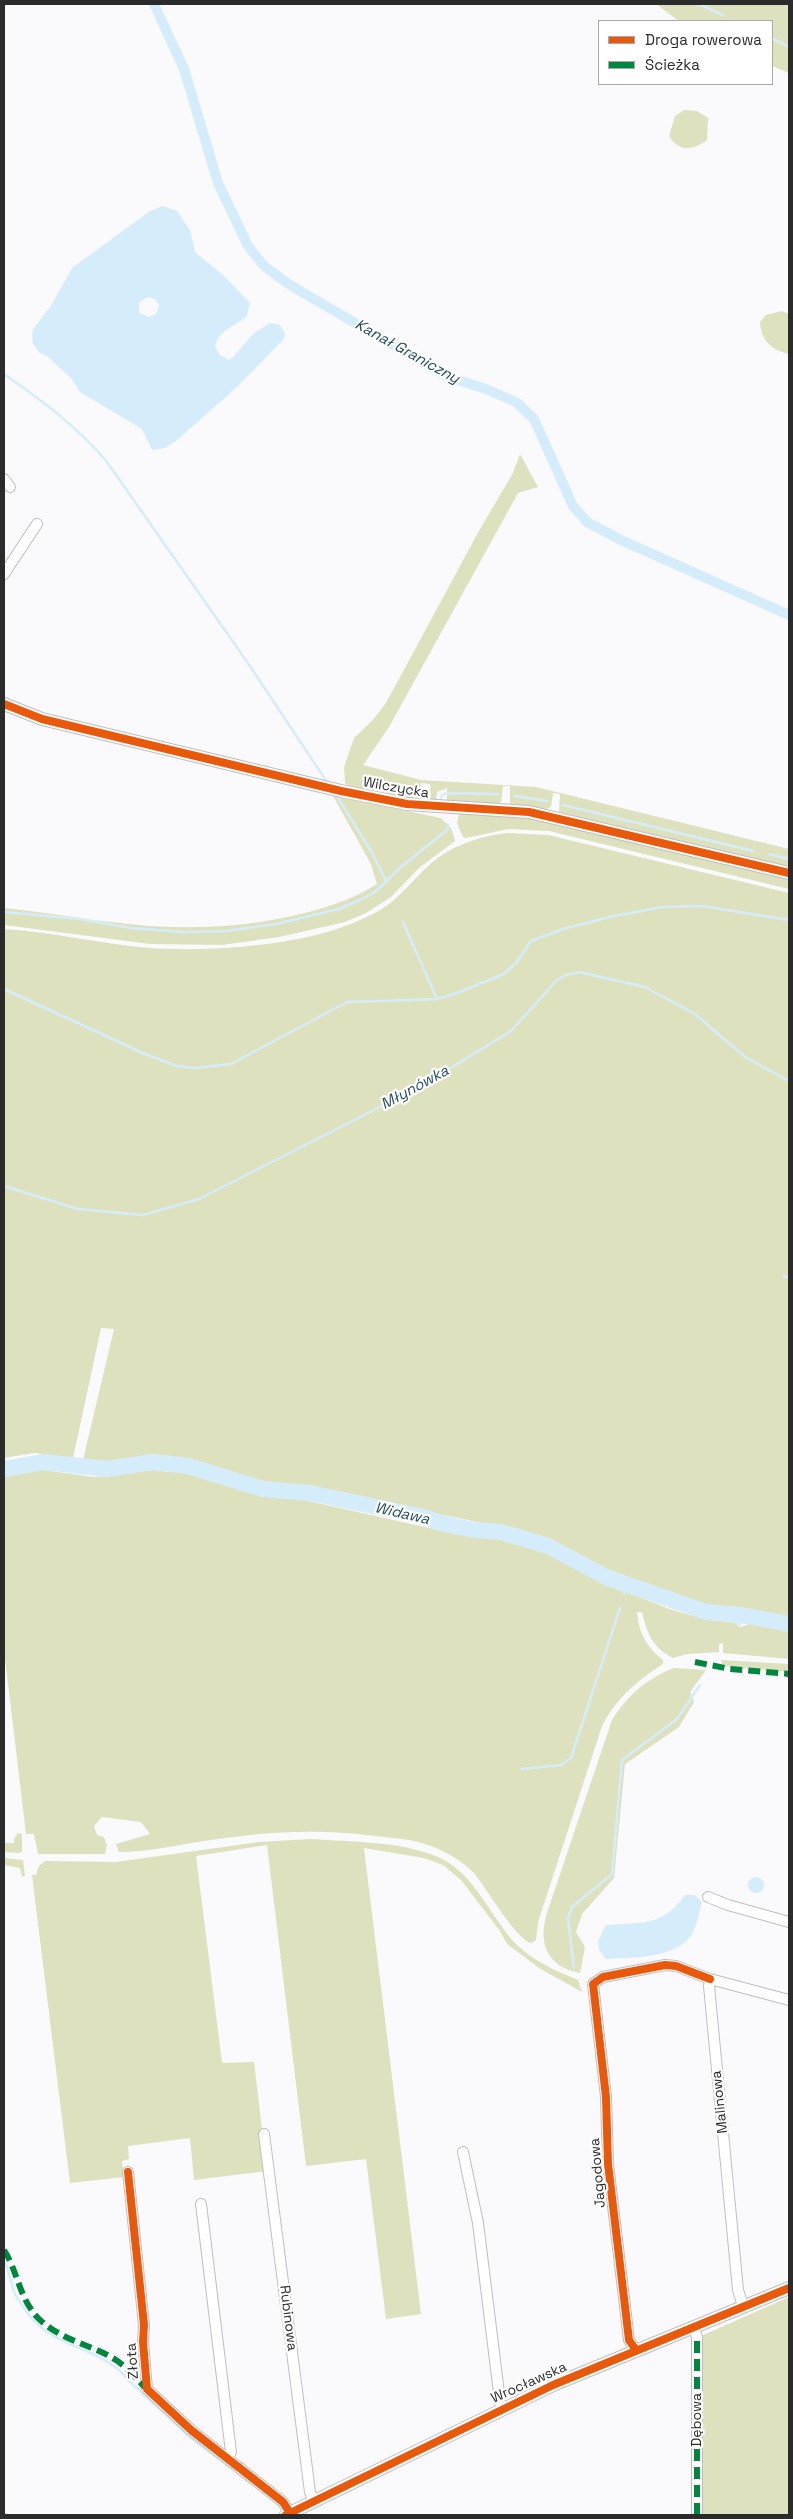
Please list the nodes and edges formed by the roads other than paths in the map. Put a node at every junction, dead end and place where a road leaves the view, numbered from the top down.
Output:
1 (38, 524) dead end
2 (4, 574) edge
3 (4, 704) edge
4 (789, 873) edge
5 (708, 1897) dead end
6 (789, 1922) edge
7 (710, 1979) junction
8 (789, 2000) edge
9 (264, 2134) dead end
10 (463, 2152) dead end
11 (128, 2172) dead end
12 (201, 2204) dead end
13 (789, 2288) edge
14 (743, 2306) junction
15 (693, 2327) junction
16 (636, 2350) junction
17 (501, 2409) junction
18 (228, 2459) junction
19 (314, 2502) junction
20 (288, 2514) edge
21 (697, 2515) edge

1 - 2 street
3 - 4 street, Wilczycka
5 - 6 street
7 - 8 street
7 - 14 street, Malinowa
7 - 16 street, Jagodowa
9 - 19 street, Rubinowa
10 - 17 street
11 - 18 street, Złota
12 - 18 street
13 - 14 street, Wrocławska
14 - 15 street, Wrocławska
15 - 16 street, Wrocławska
15 - 21 street, Dębowa
16 - 17 street, Wrocławska
17 - 19 street, Wrocławska
18 - 20 street, Złota
19 - 20 street, Wrocławska

